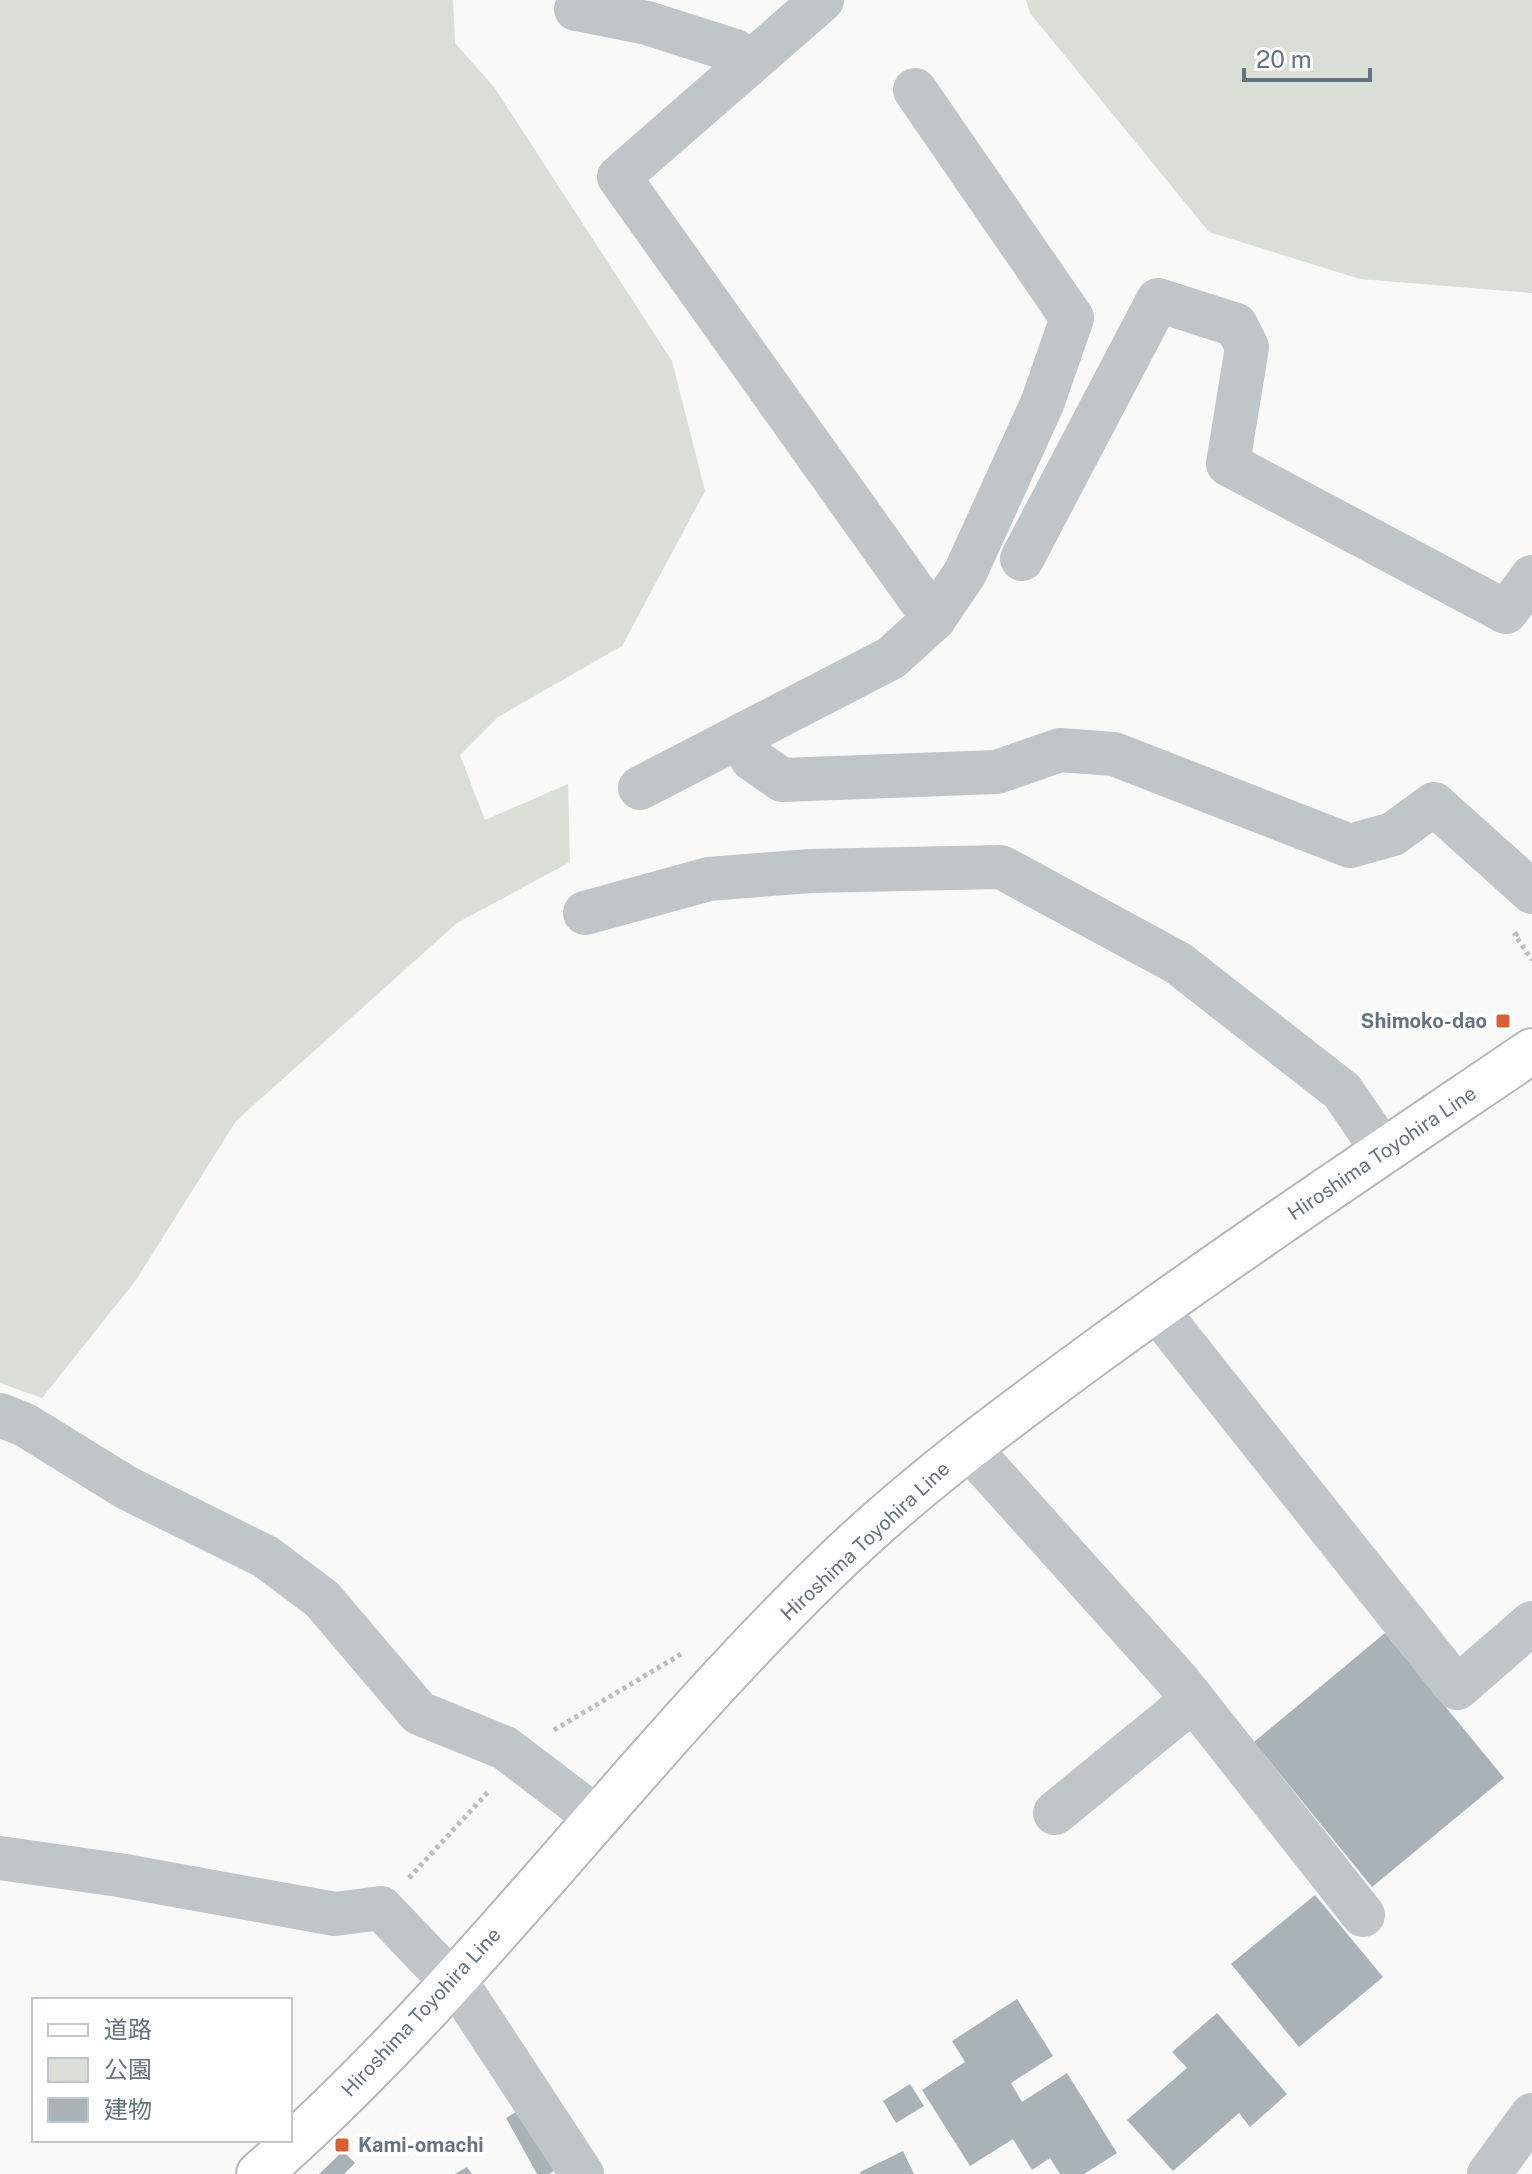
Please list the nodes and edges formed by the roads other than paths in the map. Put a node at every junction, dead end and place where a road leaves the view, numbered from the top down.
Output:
1 (822, 0) edge
2 (576, 9) dead end
3 (748, 64) junction
4 (915, 90) dead end
5 (1022, 559) dead end
6 (1532, 577) edge
7 (934, 619) junction
8 (744, 734) junction
9 (640, 788) dead end
10 (1528, 910) edge
11 (585, 913) dead end
12 (1532, 1051) edge
13 (1384, 1152) junction
14 (1156, 1309) junction
15 (0, 1415) edge
16 (968, 1447) junction
17 (1532, 1623) edge
18 (1193, 1700) junction
19 (1055, 1813) dead end
20 (597, 1818) junction
21 (0, 1858) edge
22 (1363, 1915) dead end
23 (453, 1982) junction
24 (1532, 2115) edge
25 (259, 2174) edge
26 (582, 2174) edge
27 (1489, 2174) edge

1 - 3 street
2 - 3 street
3 - 7 street
4 - 7 street
5 - 6 street
7 - 8 street
8 - 9 street
8 - 10 street
11 - 13 street
12 - 13 main road, Hiroshima Toyohira Line
13 - 14 main road, Hiroshima Toyohira Line
14 - 16 main road, Hiroshima Toyohira Line
14 - 17 street
15 - 20 street
16 - 18 street
16 - 20 main road, Hiroshima Toyohira Line
18 - 19 street
18 - 22 street
20 - 23 main road, Hiroshima Toyohira Line
21 - 23 street
23 - 25 main road, Hiroshima Toyohira Line
23 - 26 street
24 - 27 street

